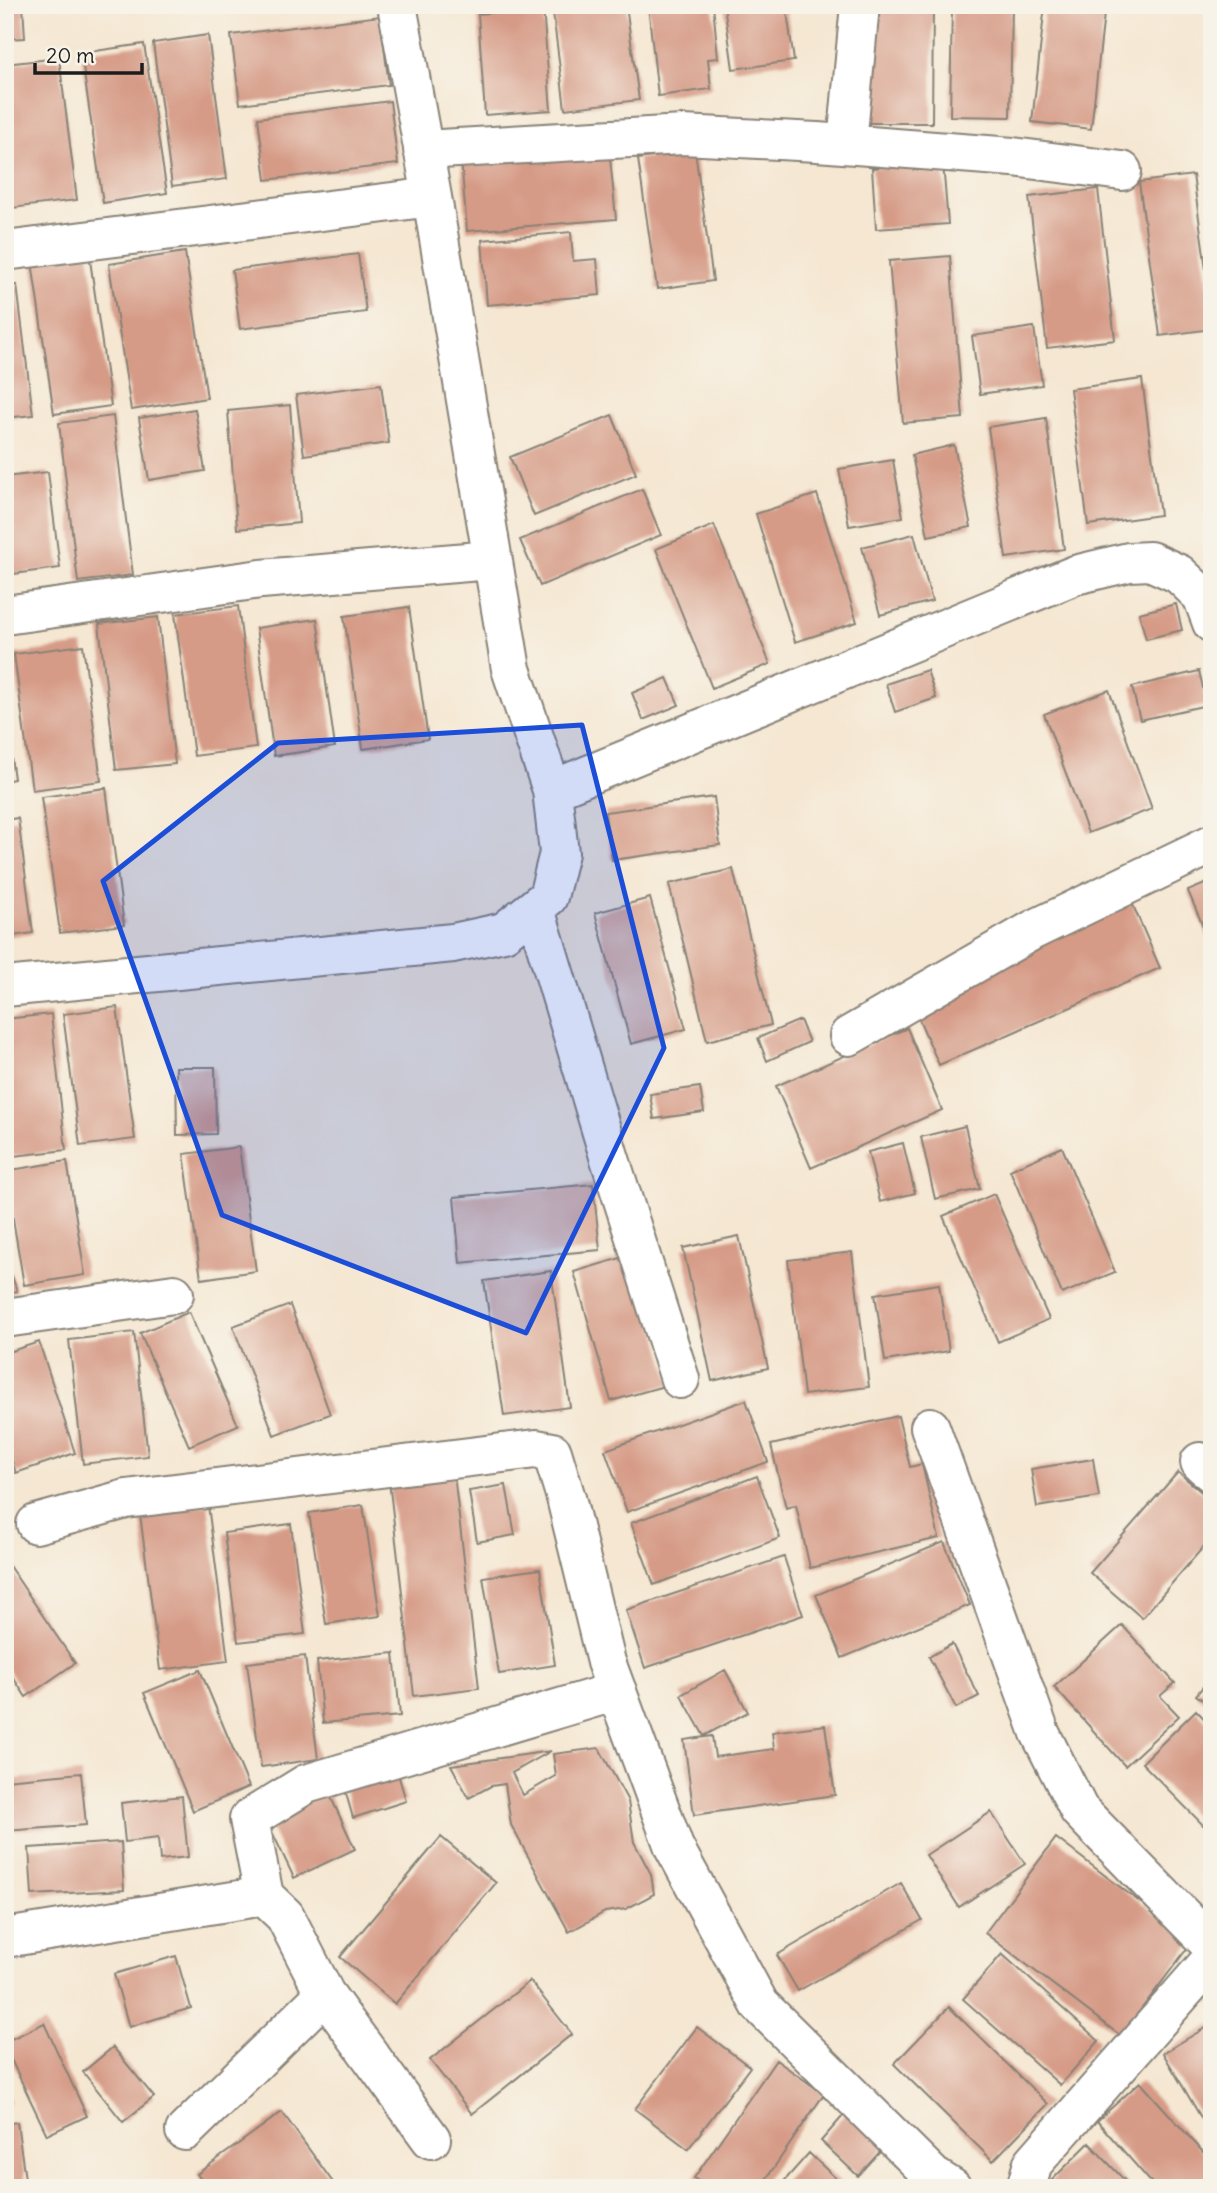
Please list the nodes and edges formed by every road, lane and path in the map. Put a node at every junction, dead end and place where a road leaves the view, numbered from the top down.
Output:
1 (397, 5) edge
2 (860, 5) edge
3 (846, 144) junction
4 (423, 150) junction
5 (1122, 172) dead end
6 (432, 197) junction
7 (5, 251) edge
8 (492, 560) junction
9 (5, 615) edge
10 (1212, 623) edge
11 (552, 790) junction
12 (1212, 844) edge
13 (536, 909) junction
14 (5, 987) edge
15 (849, 1036) dead end
16 (174, 1294) dead end
17 (5, 1318) edge
18 (680, 1379) dead end
19 (930, 1427) dead end
20 (36, 1524) dead end
21 (617, 1691) junction
22 (264, 1896) junction
23 (5, 1938) edge
24 (1212, 1946) edge
25 (1212, 1959) edge
26 (325, 1994) junction
27 (185, 2131) dead end
28 (431, 2138) dead end
29 (952, 2188) edge
30 (1026, 2188) edge

1 - 4 street
2 - 3 street
3 - 4 street
3 - 5 street
4 - 6 street
6 - 7 street
6 - 8 street
8 - 9 street
8 - 11 street
10 - 11 street
11 - 13 street
12 - 15 street
13 - 14 street
13 - 18 street
16 - 17 street
19 - 24 street
20 - 21 street
21 - 22 street
21 - 29 street
22 - 23 street
22 - 26 street
25 - 30 street
26 - 27 street
26 - 28 street

